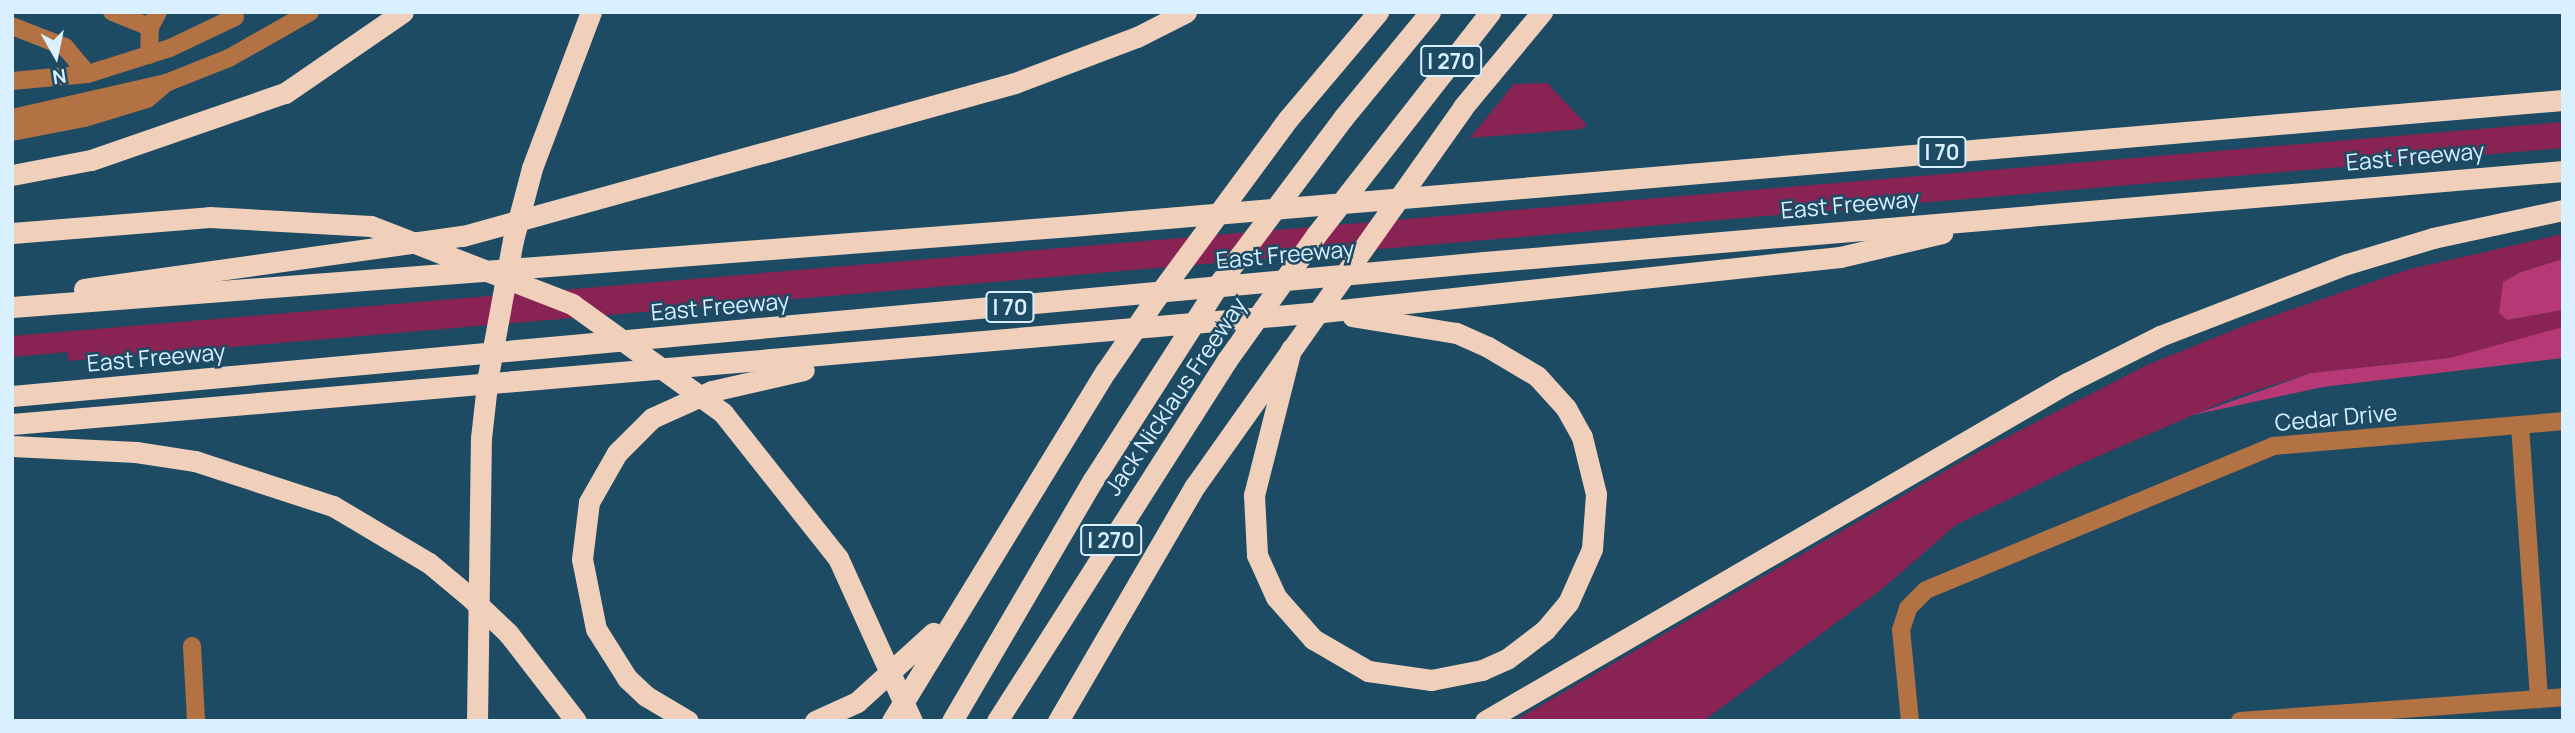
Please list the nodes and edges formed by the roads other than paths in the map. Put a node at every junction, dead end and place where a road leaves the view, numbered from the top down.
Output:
1 (112, 12) edge
2 (310, 12) edge
3 (403, 12) edge
4 (591, 12) edge
5 (1186, 12) edge
6 (1378, 12) edge
7 (1430, 12) edge
8 (1490, 12) edge
9 (1542, 12) edge
10 (234, 14) edge
11 (154, 20) edge
12 (12, 26) edge
13 (149, 55) junction
14 (88, 75) junction
15 (12, 80) edge
16 (166, 83) junction
17 (2563, 100) edge
18 (12, 118) edge
19 (12, 132) edge
20 (2563, 171) edge
21 (12, 175) edge
22 (2563, 210) edge
23 (2008, 217) junction
24 (12, 233) edge
25 (12, 299) edge
26 (12, 307) edge
27 (1322, 312) junction
28 (913, 349) junction
29 (1291, 349) junction
30 (12, 396) edge
31 (2563, 421) edge
32 (12, 424) edge
33 (2520, 426) junction
34 (12, 446) edge
35 (979, 576) junction
36 (192, 646) dead end
37 (2563, 697) edge
38 (2539, 699) junction
39 (196, 721) edge
40 (477, 721) edge
41 (576, 721) edge
42 (688, 721) edge
43 (815, 721) edge
44 (892, 721) edge
45 (912, 721) edge
46 (952, 721) edge
47 (997, 721) edge
48 (1058, 721) edge
49 (1485, 721) edge
50 (1910, 721) edge
51 (2240, 721) edge

1 - 11 street
2 - 16 street
3 - 21 highway
4 - 40 highway
5 - 25 highway
6 - 35 highway
7 - 46 highway, Jack Nicklaus Freeway / I 270
8 - 47 highway, Jack Nicklaus Freeway / I 270
9 - 29 highway
10 - 13 street
11 - 13 street
12 - 14 street
13 - 14 street
14 - 15 street
16 - 18 street
16 - 19 street
17 - 26 highway, East Freeway / I 70
20 - 23 highway, East Freeway / I 70
22 - 49 highway
23 - 27 highway
23 - 30 highway, East Freeway / I 70
24 - 45 highway
27 - 28 highway
27 - 29 highway
28 - 32 highway
28 - 42 highway
29 - 48 highway
31 - 33 street, Cedar Drive
33 - 38 street
33 - 50 street, Cedar Drive
34 - 41 highway
35 - 43 highway
35 - 44 highway
36 - 39 street
37 - 38 street
38 - 51 street

